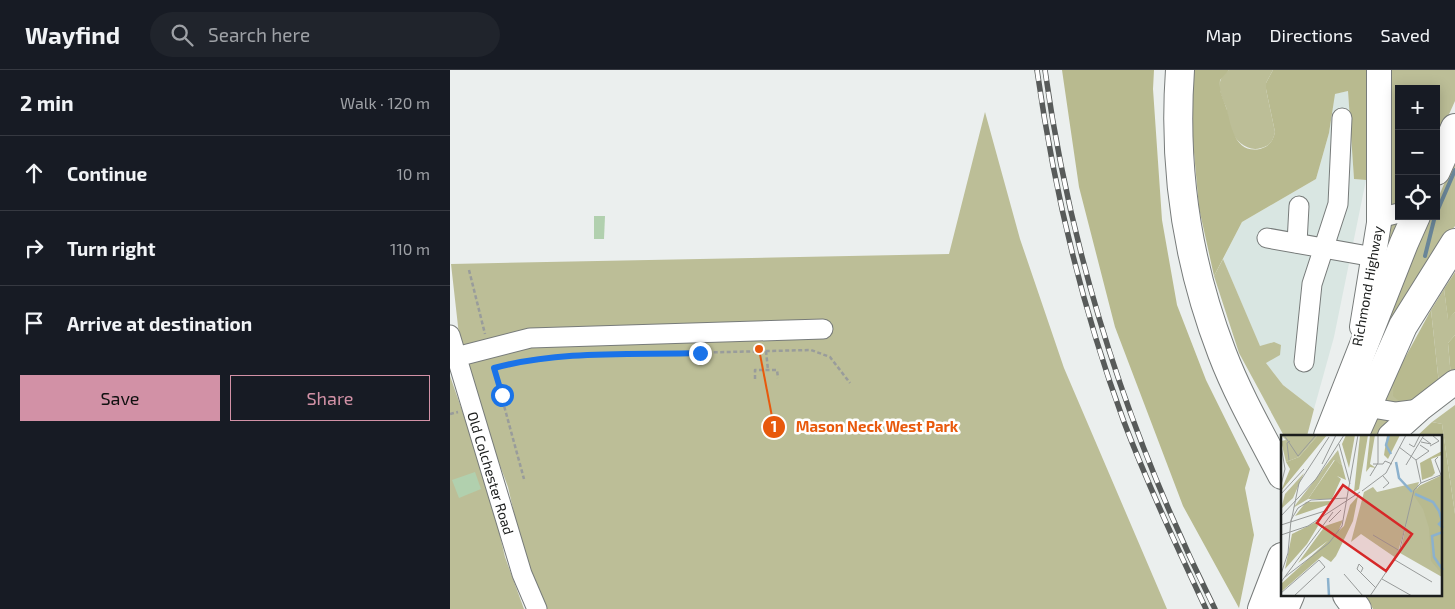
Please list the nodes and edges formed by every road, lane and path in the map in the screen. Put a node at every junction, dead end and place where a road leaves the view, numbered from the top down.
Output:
1 (1180, 70) edge
2 (1379, 70) edge
3 (1342, 118) dead end
4 (1455, 128) edge
5 (1440, 162) edge
6 (1299, 206) dead end
7 (1389, 215) edge
8 (1415, 220) edge
9 (1267, 238) dead end
10 (1297, 243) junction
11 (1455, 243) edge
12 (1323, 248) junction
13 (1374, 257) junction
14 (469, 270) dead end
15 (823, 329) dead end
16 (450, 335) edge
17 (487, 342) dead end
18 (766, 351) junction
19 (456, 357) junction
20 (492, 362) dead end
21 (1304, 362) dead end
22 (494, 368) junction
23 (768, 370) junction
24 (778, 378) dead end
25 (755, 379) dead end
26 (850, 382) dead end
27 (1455, 382) edge
28 (1356, 399) junction
29 (1420, 409) junction
30 (1329, 435) edge
31 (1354, 435) edge
32 (1391, 435) edge
33 (1281, 472) edge
34 (524, 479) dead end
35 (1281, 560) edge
36 (1290, 596) edge
37 (1348, 596) edge
38 (537, 609) edge
39 (1262, 609) edge
40 (1284, 609) edge
41 (1355, 609) edge

1 - 33 highway
2 - 7 main road, Richmond Highway
3 - 12 street
4 - 5 highway
6 - 10 street
7 - 13 main road, Richmond Highway
8 - 28 highway
9 - 10 street
10 - 12 street
11 - 28 highway
12 - 13 street
12 - 21 street
13 - 28 main road, Richmond Highway
14 - 17 path
15 - 19 street
16 - 19 street, Old Colchester Road
18 - 22 path
18 - 23 path
18 - 26 path
19 - 38 street, Old Colchester Road
20 - 22 path
22 - 34 path
23 - 24 path
23 - 25 path
27 - 29 main road
28 - 29 street
28 - 30 highway, Richmond Highway
28 - 31 highway
29 - 32 main road
35 - 39 highway
36 - 40 highway
37 - 41 highway

